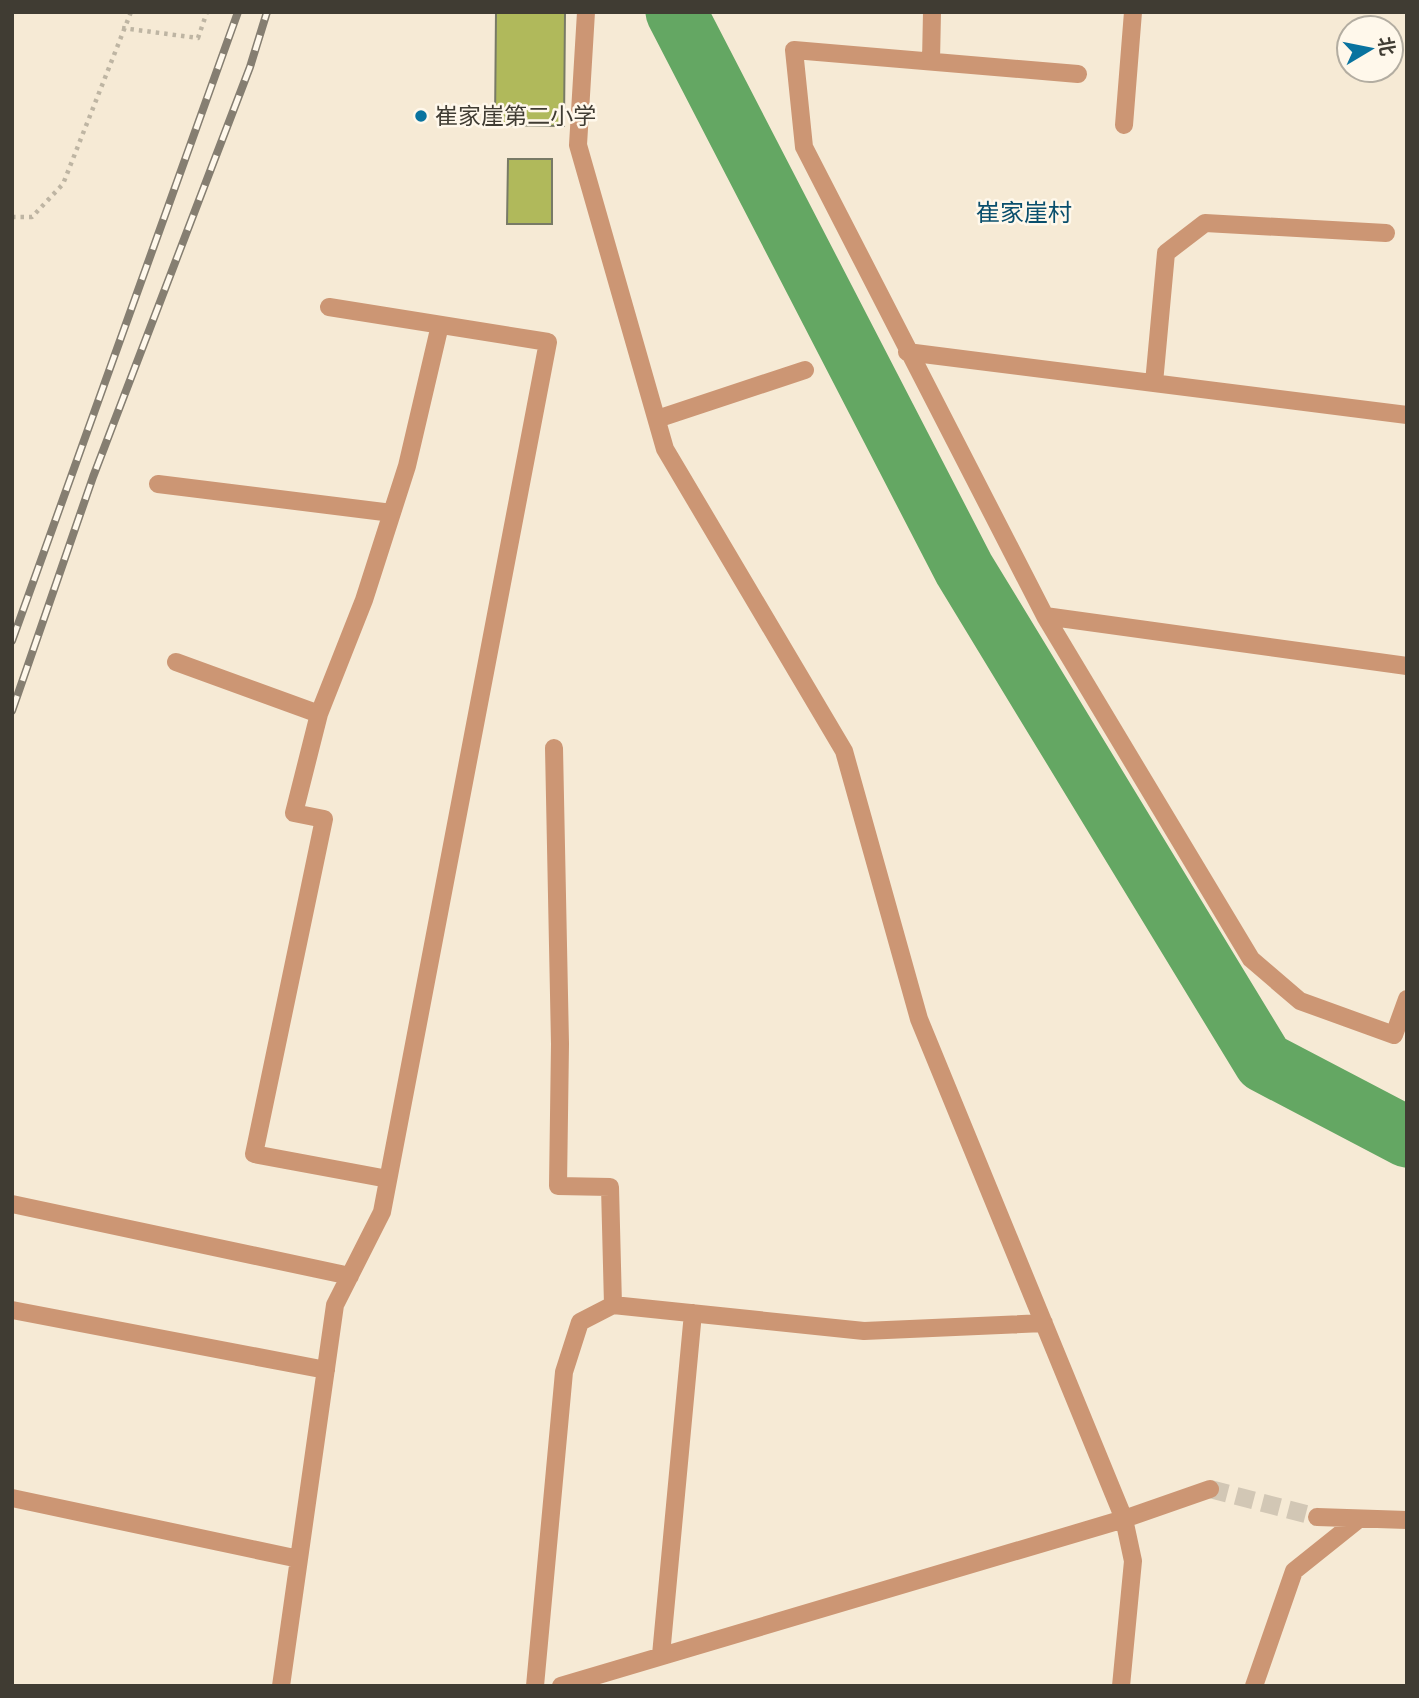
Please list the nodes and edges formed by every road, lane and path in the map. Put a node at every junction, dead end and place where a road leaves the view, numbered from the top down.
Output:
1 (131, 12) edge
2 (207, 12) edge
3 (586, 12) edge
4 (932, 12) edge
5 (1133, 12) edge
6 (122, 28) junction
7 (931, 61) junction
8 (1078, 74) dead end
9 (1125, 125) dead end
10 (12, 217) edge
11 (1387, 233) dead end
12 (329, 307) dead end
13 (440, 325) junction
14 (907, 352) junction
15 (804, 370) dead end
16 (1154, 383) junction
17 (1407, 415) edge
18 (657, 419) junction
19 (158, 484) dead end
20 (392, 513) junction
21 (1045, 616) junction
22 (176, 662) dead end
23 (1407, 666) edge
24 (319, 714) junction
25 (554, 748) dead end
26 (1407, 999) edge
27 (388, 1179) junction
28 (12, 1204) edge
29 (350, 1276) junction
30 (613, 1305) junction
31 (12, 1310) edge
32 (693, 1313) junction
33 (1044, 1323) junction
34 (326, 1370) junction
35 (1210, 1489) tunnel mouth
36 (12, 1498) edge
37 (1317, 1517) tunnel mouth
38 (1359, 1518) junction
39 (1124, 1519) junction
40 (1407, 1520) edge
41 (299, 1559) junction
42 (661, 1655) junction
43 (281, 1686) edge
44 (535, 1686) edge
45 (561, 1686) edge
46 (1121, 1686) edge
47 (1254, 1686) edge

1 - 6 path
2 - 6 path
3 - 18 street
4 - 7 street
5 - 9 street
6 - 10 path
7 - 8 street
7 - 14 street
11 - 16 street
12 - 13 street
13 - 20 street
13 - 27 street
14 - 16 street
14 - 21 street
15 - 18 street
16 - 17 street
18 - 33 street
19 - 20 street
20 - 24 street
21 - 23 street
21 - 26 street
22 - 24 street
24 - 27 street
25 - 30 street
27 - 29 street
28 - 29 street
29 - 34 street
30 - 32 street
30 - 44 street
31 - 34 street
32 - 33 street
32 - 42 street
33 - 39 street
34 - 41 street
35 - 39 street
36 - 41 street
37 - 38 street
38 - 40 street
38 - 47 street
39 - 42 street
39 - 46 street
41 - 43 street
42 - 45 street

